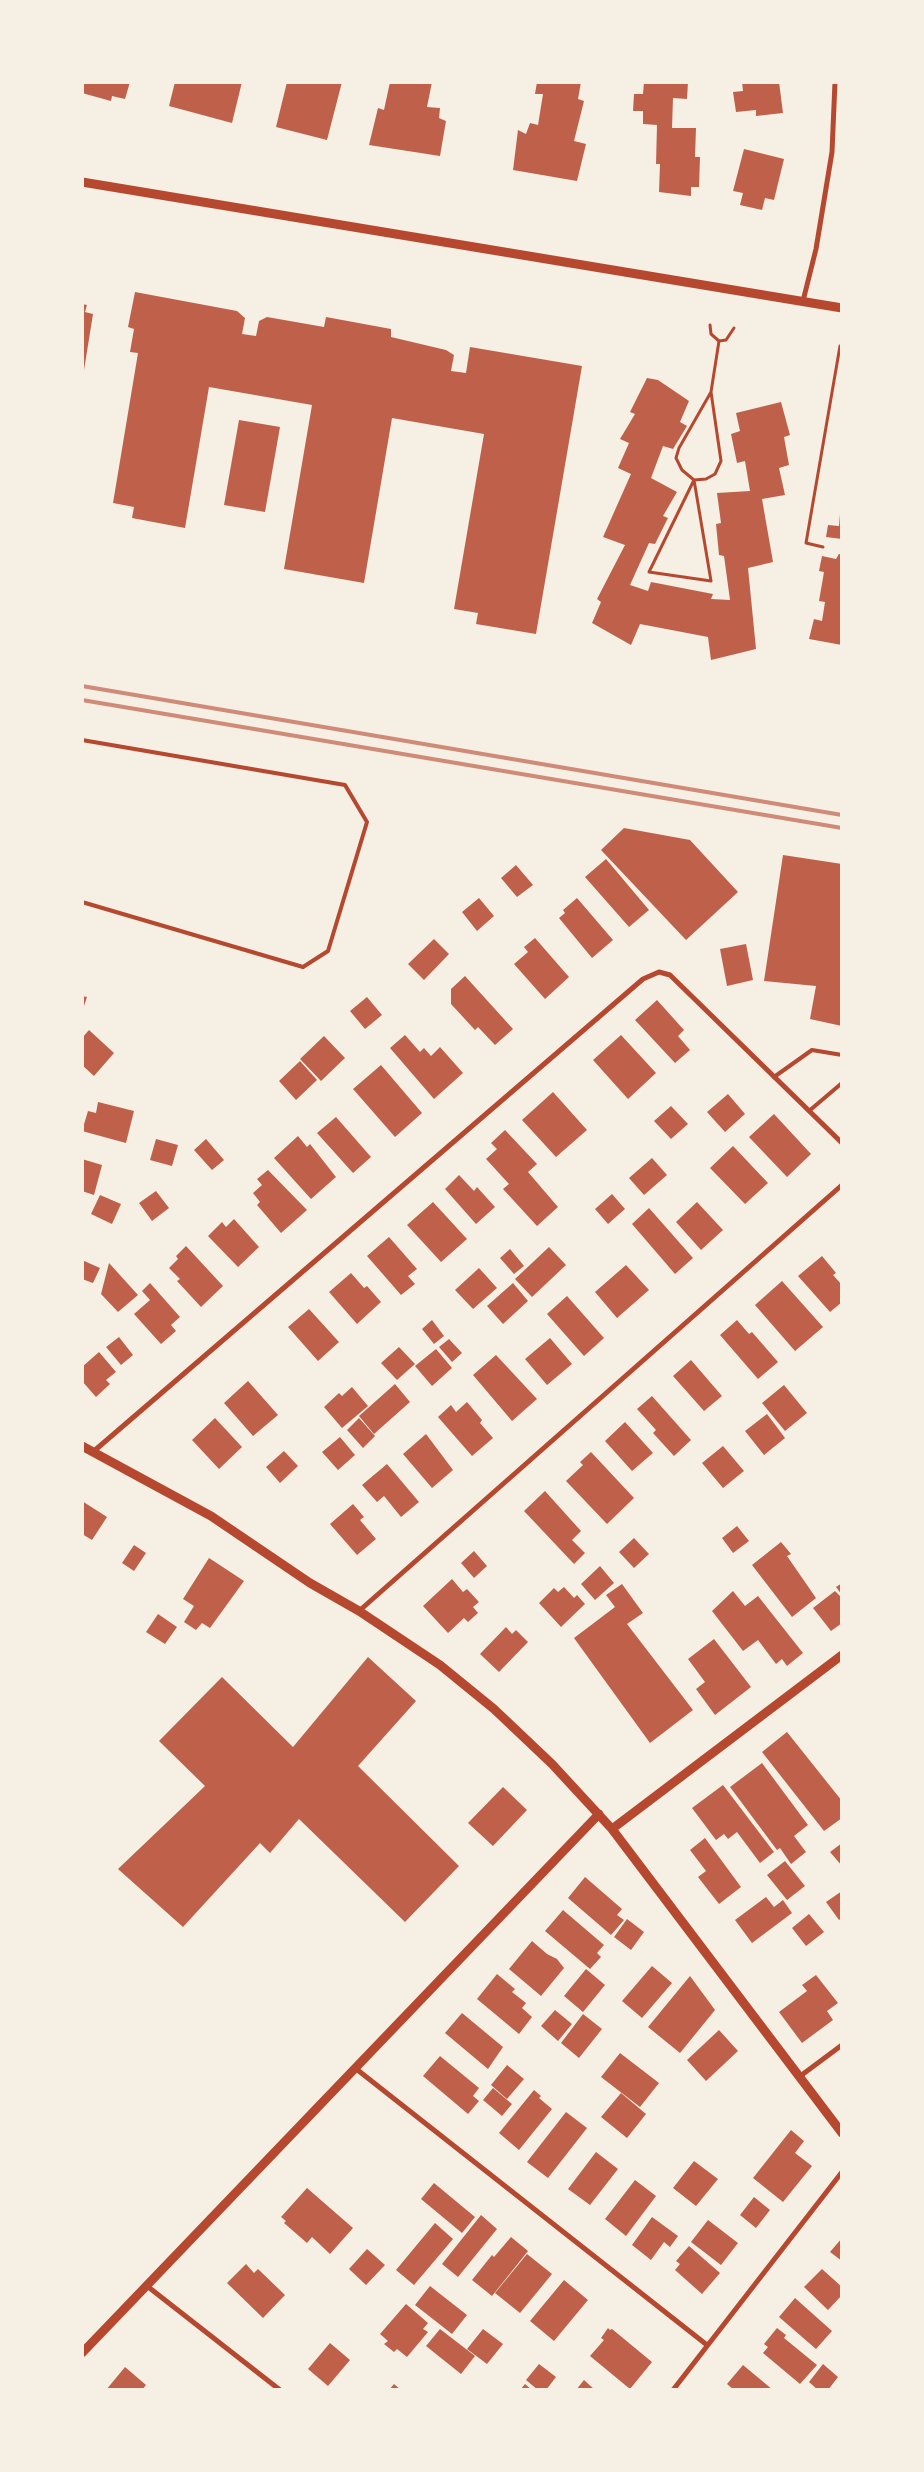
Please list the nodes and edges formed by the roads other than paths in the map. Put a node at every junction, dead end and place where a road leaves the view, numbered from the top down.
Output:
1 (835, 82) edge
2 (82, 182) edge
3 (804, 301) junction
4 (842, 308) edge
5 (82, 740) edge
6 (82, 902) edge
7 (842, 1055) edge
8 (774, 1077) junction
9 (842, 1083) edge
10 (810, 1112) junction
11 (842, 1143) edge
12 (842, 1185) edge
13 (82, 1446) edge
14 (94, 1451) junction
15 (359, 1611) junction
16 (842, 1655) edge
17 (599, 1814) junction
18 (612, 1829) junction
19 (842, 2044) edge
20 (355, 2068) junction
21 (799, 2076) junction
22 (842, 2133) edge
23 (842, 2172) edge
24 (147, 2286) junction
25 (707, 2345) junction
26 (82, 2353) edge
27 (280, 2390) edge
28 (673, 2390) edge

1 - 3 street
2 - 3 street
3 - 4 street
5 - 6 lane
7 - 8 lane
8 - 10 street
8 - 14 street
9 - 10 lane
10 - 11 street
12 - 15 street
13 - 14 street
14 - 15 street
15 - 17 street
16 - 18 street
17 - 18 street
17 - 20 street
18 - 21 street
19 - 21 street
20 - 24 street
20 - 25 street
21 - 22 street
23 - 25 street
24 - 26 street
24 - 27 street
25 - 28 street

